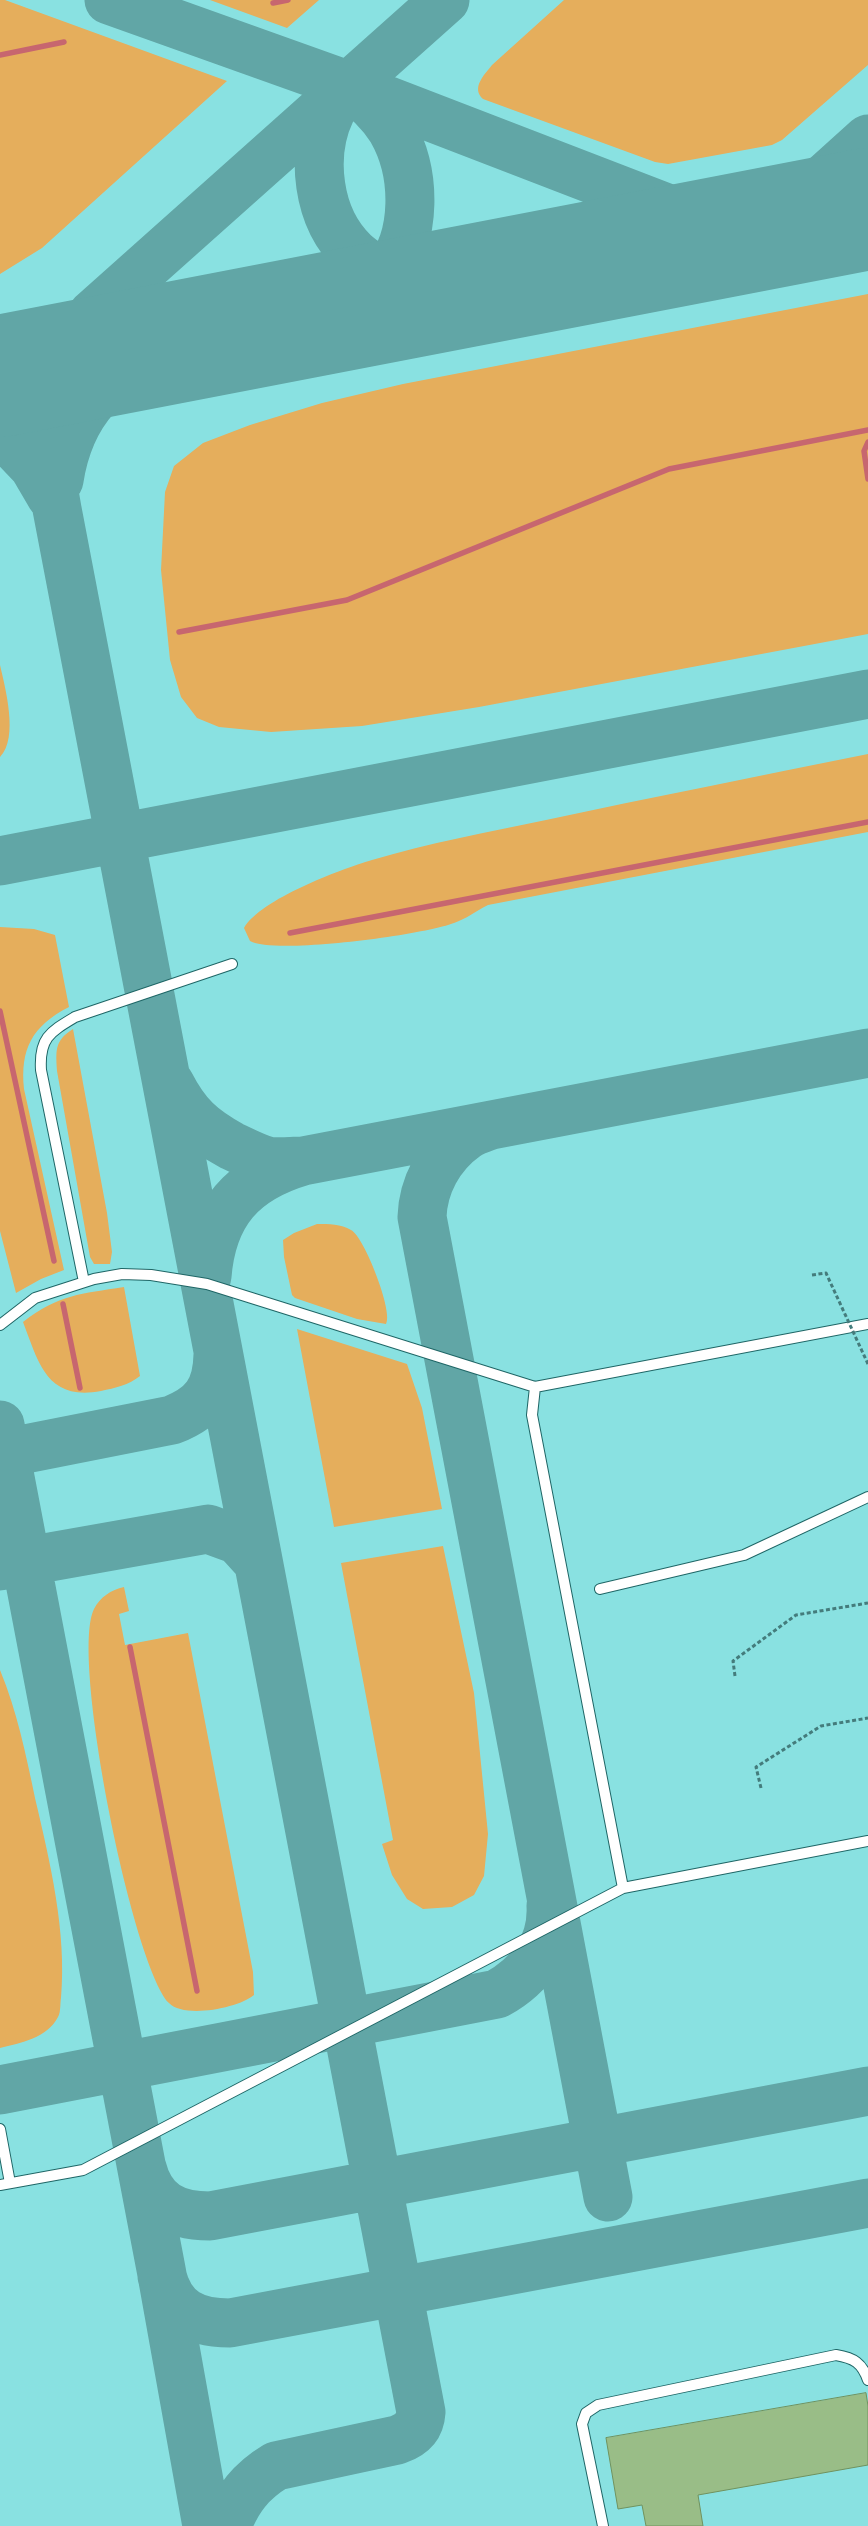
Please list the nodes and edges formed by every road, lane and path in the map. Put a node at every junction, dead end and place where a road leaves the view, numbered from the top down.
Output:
1 (232, 964) dead end
2 (812, 1276) dead end
3 (84, 1282) junction
4 (868, 1324) edge
5 (0, 1325) edge
6 (868, 1364) edge
7 (535, 1387) junction
8 (868, 1497) edge
9 (600, 1589) dead end
10 (868, 1603) edge
11 (735, 1676) dead end
12 (868, 1718) edge
13 (761, 1788) dead end
14 (868, 1842) edge
15 (623, 1888) junction
16 (0, 2128) edge
17 (5, 2184) edge
18 (868, 2380) edge
19 (603, 2526) edge

1 - 3 lane
2 - 6 path, bridge
3 - 5 lane
3 - 7 lane
4 - 7 lane
7 - 15 lane
8 - 9 lane
10 - 11 path
12 - 13 path
14 - 15 lane
15 - 17 lane
16 - 17 lane
18 - 19 lane

